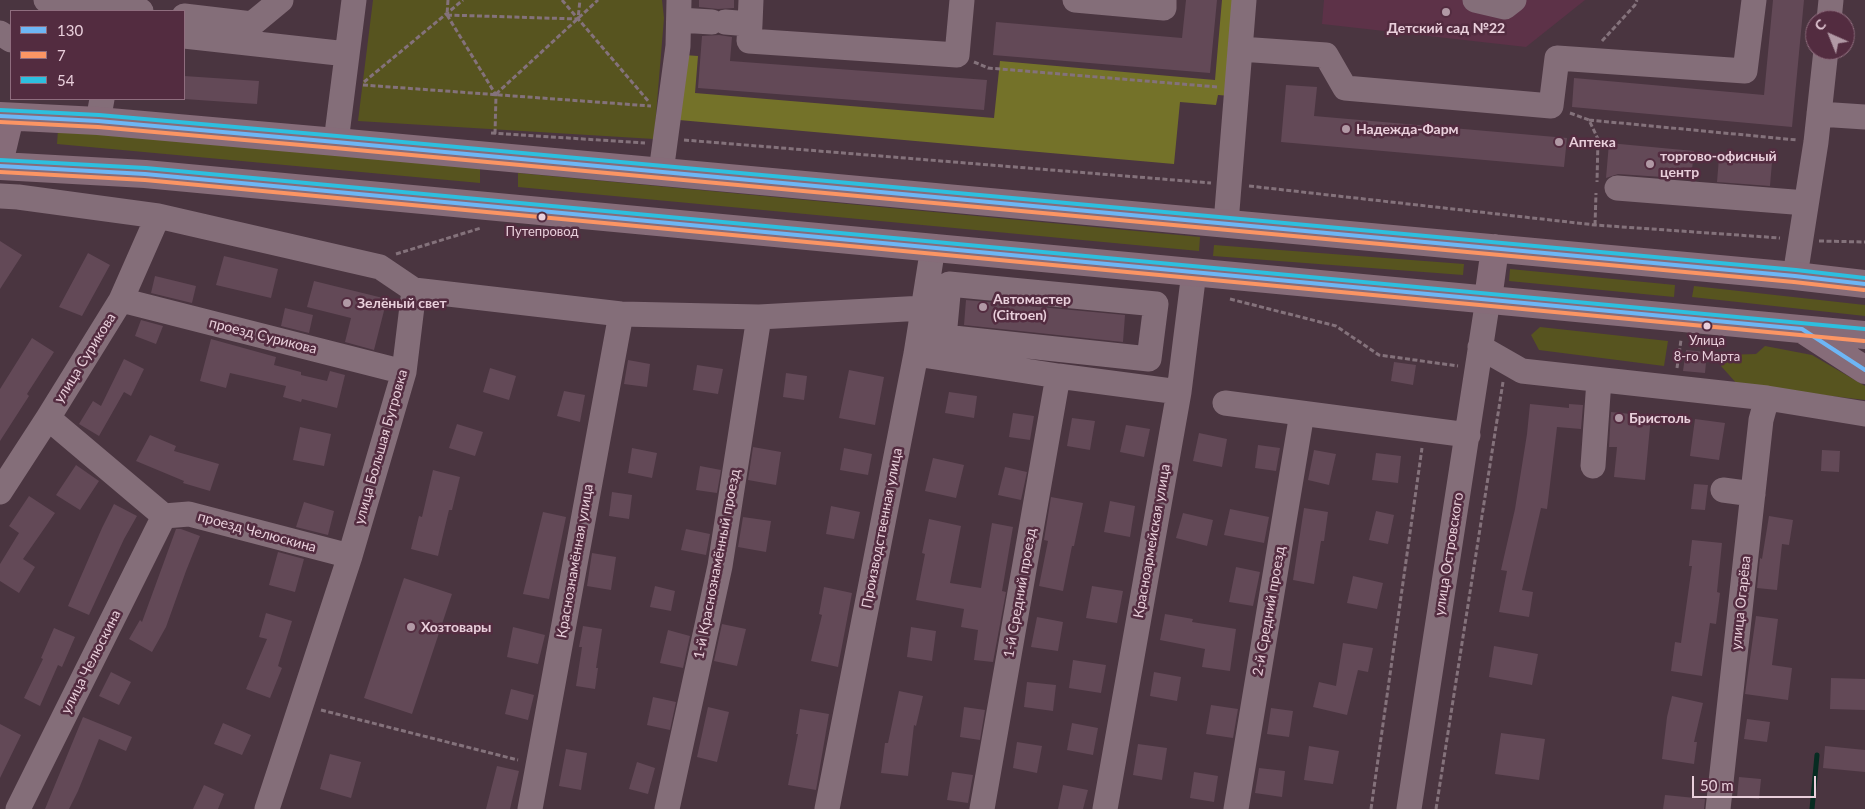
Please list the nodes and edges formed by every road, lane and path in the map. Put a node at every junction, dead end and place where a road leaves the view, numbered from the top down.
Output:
1 (46, 0) edge
2 (281, 0) edge
3 (354, 0) edge
4 (448, 0) edge
5 (463, 0) edge
6 (562, 0) edge
7 (580, 0) edge
8 (598, 0) edge
9 (962, 0) edge
10 (1075, 0) edge
11 (1164, 0) edge
12 (1244, 0) edge
13 (1475, 0) edge
14 (1514, 0) edge
15 (1637, 0) edge
16 (1754, 0) edge
17 (132, 10) edge
18 (679, 10) edge
19 (751, 12) edge
20 (447, 15) junction
21 (578, 19) junction
22 (189, 21) edge
23 (1240, 49) junction
24 (347, 54) junction
25 (957, 55) junction
26 (1585, 60) junction
27 (1825, 60) edge
28 (1237, 88) junction
29 (496, 95) junction
30 (1551, 106) junction
31 (100, 110) edge
32 (1819, 114) junction
33 (5, 117) edge
34 (1865, 117) edge
35 (1588, 120) junction
36 (485, 132) dead end
37 (658, 141) junction
38 (336, 142) junction
39 (1816, 142) junction
40 (0, 159) edge
41 (0, 166) edge
42 (661, 172) junction
43 (1229, 184) junction
44 (1617, 188) dead end
45 (0, 196) edge
46 (1806, 203) junction
47 (158, 216) junction
48 (1226, 223) junction
49 (1595, 225) junction
50 (482, 228) dead end
51 (1801, 240) junction
52 (1865, 242) edge
53 (933, 247) junction
54 (1495, 248) junction
55 (398, 253) dead end
56 (1795, 276) junction
57 (1193, 281) junction
58 (1865, 284) edge
59 (414, 290) junction
60 (121, 300) junction
61 (1488, 300) junction
62 (924, 308) junction
63 (621, 314) junction
64 (759, 317) junction
65 (1802, 329) junction
66 (1865, 335) edge
67 (944, 338) junction
68 (1681, 338) dead end
69 (918, 347) junction
70 (1479, 358) junction
71 (1865, 370) edge
72 (404, 372) junction
73 (1676, 372) dead end
74 (1058, 376) junction
75 (1504, 378) dead end
76 (1599, 380) junction
77 (1179, 392) junction
78 (1768, 398) junction
79 (1226, 403) dead end
80 (1302, 413) junction
81 (1865, 414) edge
82 (48, 418) junction
83 (1424, 430) junction
84 (1468, 435) junction
85 (1593, 466) dead end
86 (1723, 490) dead end
87 (0, 492) edge
88 (1753, 494) junction
89 (164, 516) junction
90 (350, 556) junction
91 (316, 709) dead end
92 (538, 766) junction
93 (18, 809) edge
94 (268, 809) edge
95 (530, 809) edge
96 (667, 809) edge
97 (827, 809) edge
98 (982, 809) edge
99 (1105, 809) edge
100 (1236, 809) edge
101 (1371, 809) edge
102 (1409, 809) edge
103 (1436, 809) edge
104 (1718, 809) edge

1 - 17 street
2 - 22 street
3 - 24 street
4 - 20 path
5 - 20 path
6 - 21 path
7 - 21 path
8 - 21 path
9 - 25 street
10 - 11 street
12 - 23 street
13 - 14 street
15 - 26 path
16 - 26 street
18 - 19 street
18 - 37 street
19 - 25 street
20 - 21 path
20 - 29 path
20 - 29 path
21 - 29 path
21 - 29 path
22 - 24 street
23 - 28 street
23 - 30 street
24 - 38 street
25 - 28 path
26 - 30 street
27 - 32 street
28 - 43 street
30 - 35 path
31 - 33 main road
31 - 38 main road
32 - 34 street
32 - 39 street
33 - 40 main road
35 - 39 path
35 - 49 path
36 - 37 path
37 - 42 street
37 - 43 path
38 - 42 main road
39 - 46 street
41 - 53 main road
42 - 48 main road
43 - 48 street
43 - 49 path
44 - 46 street
45 - 47 street
46 - 51 street
47 - 59 street
47 - 60 street, улица Сурикова
48 - 54 main road
49 - 51 path
50 - 55 path
51 - 52 path
51 - 56 street
53 - 57 main road
53 - 62 street, Производственная улица
54 - 56 main road
54 - 61 main road
56 - 58 main road
57 - 61 main road
57 - 70 path
57 - 77 street, Красноармейская улица
59 - 63 street
59 - 72 street, улица Большая Бугровка
60 - 72 street, проезд Сурикова
60 - 82 street, улица Сурикова
61 - 65 main road
61 - 70 street, улица Островского
62 - 64 street
62 - 69 street, Производственная улица
63 - 64 street
63 - 92 street, Краснознамённая улица
64 - 96 street, 1-й Краснознамённый проезд
65 - 66 main road
65 - 71 main road
67 - 67 street
67 - 69 street
68 - 73 path
69 - 74 street
69 - 97 street, Производственная улица
70 - 76 street
70 - 84 street, улица Островского
72 - 90 street, улица Большая Бугровка
74 - 77 street
74 - 98 street, 1-й Средний проезд
75 - 103 path
76 - 78 street
76 - 85 street
77 - 99 street, Красноармейская улица
78 - 81 street
78 - 88 street, улица Огарёва
79 - 80 street
80 - 83 street
80 - 100 street, 2-й Средний проезд
82 - 87 street, улица Сурикова
82 - 89 street
83 - 84 street
83 - 101 path
84 - 102 street, улица Островского
86 - 88 street
88 - 104 street, улица Огарёва
89 - 90 street, проезд Челюскина
89 - 93 street, улица Челюскина
90 - 94 street, улица Большая Бугровка
91 - 92 path
92 - 95 street, Краснознамённая улица

